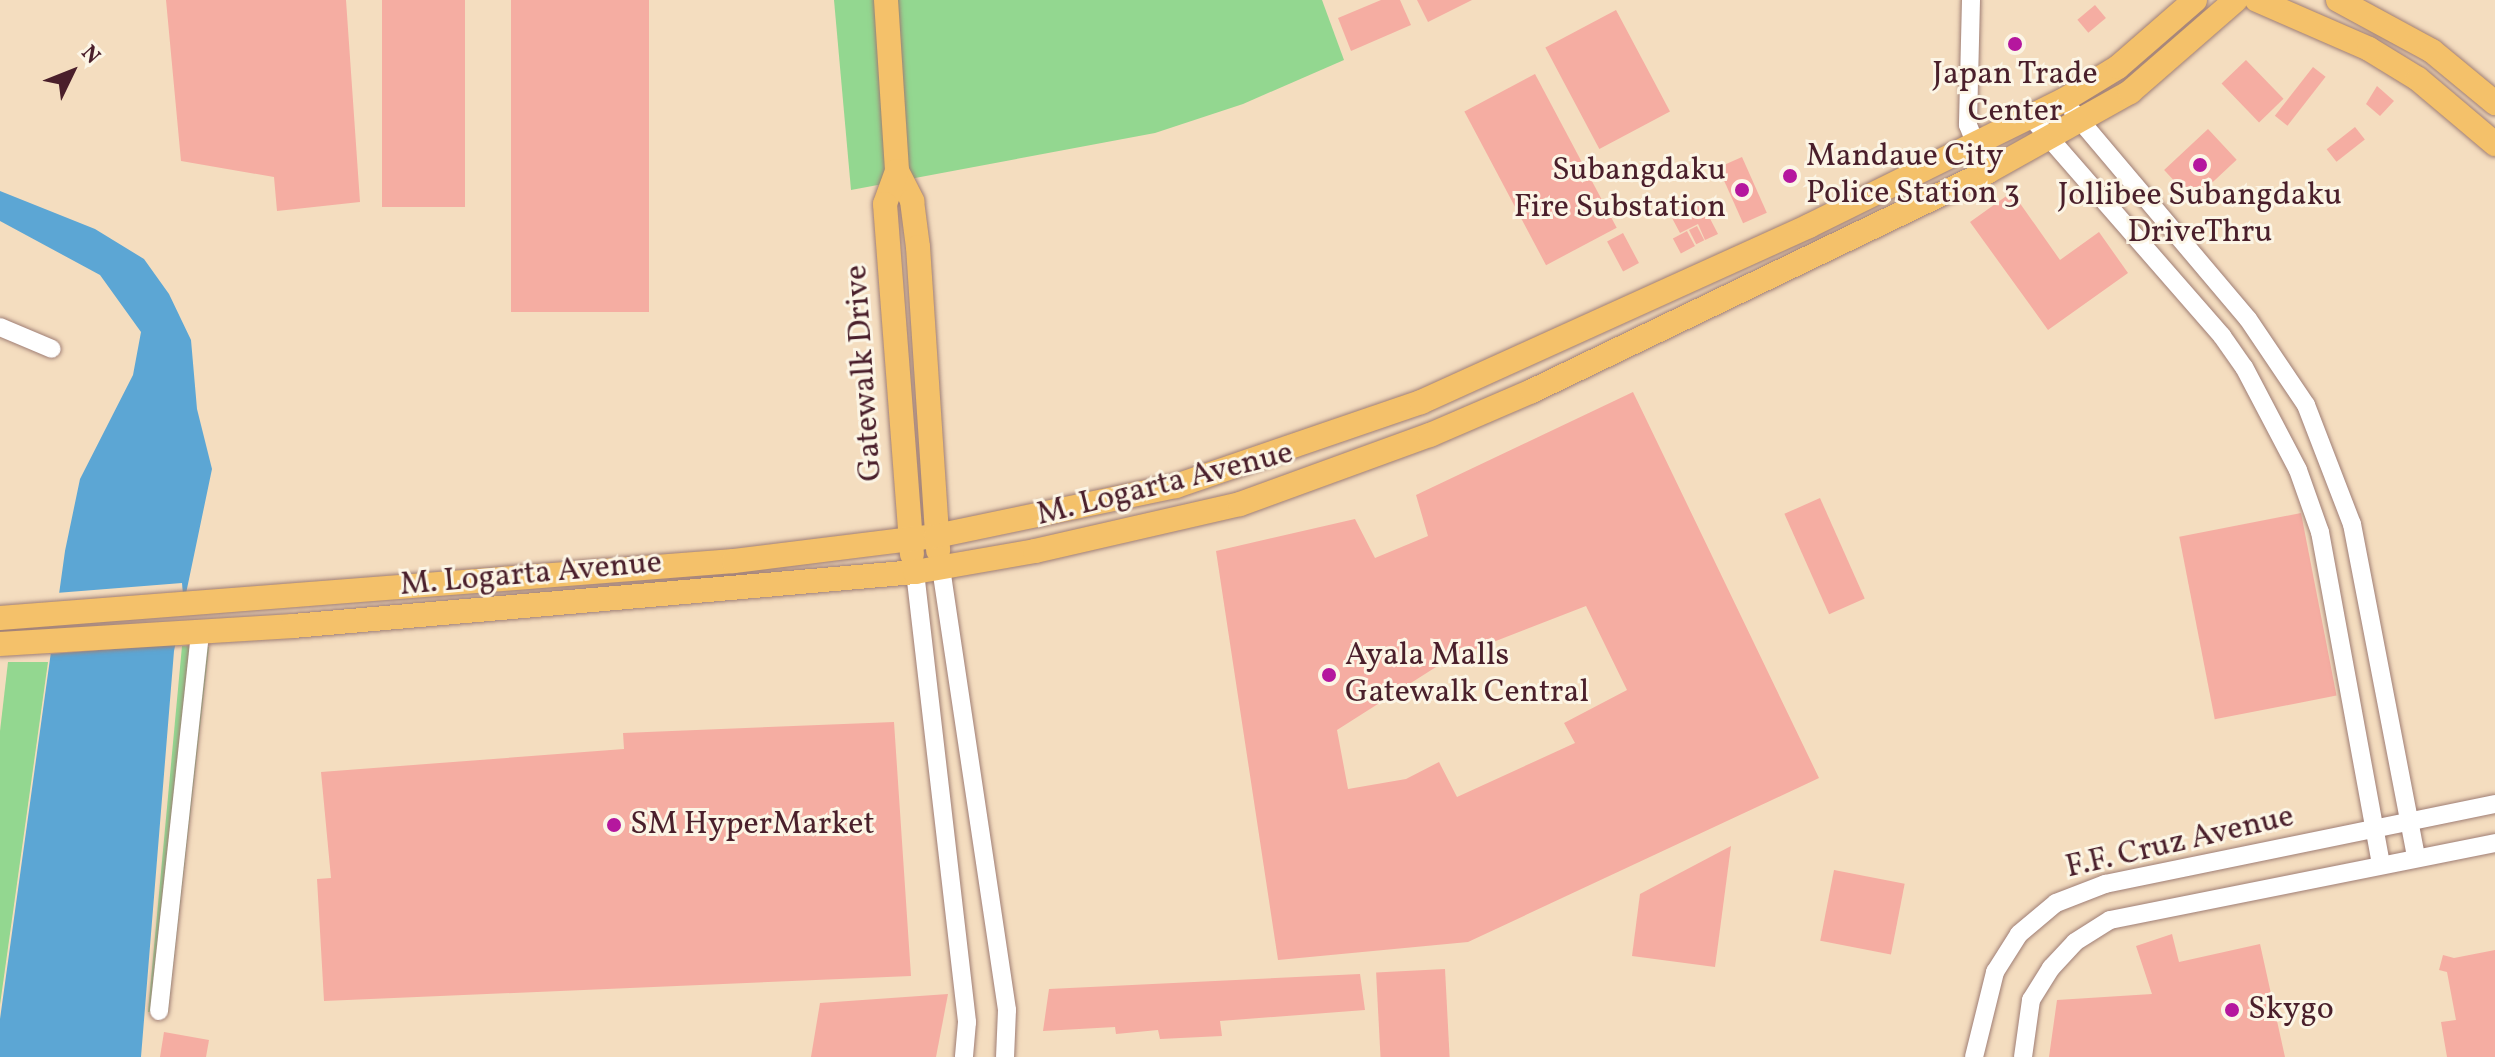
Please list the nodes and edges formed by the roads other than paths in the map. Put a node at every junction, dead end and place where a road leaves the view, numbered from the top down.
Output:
1 (886, 0) edge
2 (1971, 0) edge
3 (2195, 0) edge
4 (2236, 0) edge
5 (2257, 0) edge
6 (2338, 0) edge
7 (2064, 100) junction
8 (2495, 103) edge
9 (2031, 117) junction
10 (2082, 123) junction
11 (2050, 140) junction
12 (2495, 144) edge
13 (1973, 146) junction
14 (897, 171) junction
15 (1987, 172) junction
16 (0, 327) edge
17 (52, 349) dead end
18 (1232, 470) junction
19 (1240, 504) junction
20 (936, 536) junction
21 (910, 540) junction
22 (941, 568) junction
23 (915, 572) junction
24 (0, 618) edge
25 (193, 631) junction
26 (0, 644) edge
27 (2495, 804) edge
28 (976, 820) junction
29 (2407, 822) junction
30 (942, 825) junction
31 (2374, 829) junction
32 (2495, 843) edge
33 (2416, 856) junction
34 (2381, 864) junction
35 (159, 1011) dead end
36 (964, 1057) edge
37 (1005, 1057) edge
38 (1974, 1057) edge
39 (2023, 1057) edge

1 - 14 main road, Gatewalk Drive
2 - 13 street
3 - 7 main road, M. Logarta Avenue
4 - 10 main road, M. Logarta Avenue
5 - 12 main road
6 - 8 main road
7 - 9 main road, M. Logarta Avenue
7 - 10 street
9 - 11 street
9 - 13 main road, M. Logarta Avenue
10 - 11 main road, M. Logarta Avenue
10 - 29 street
11 - 15 main road, M. Logarta Avenue
11 - 31 street
13 - 15 street
13 - 18 main road, M. Logarta Avenue
14 - 20 main road, Gatewalk Drive
14 - 21 main road, Gatewalk Drive
15 - 19 main road, M. Logarta Avenue
16 - 17 street
18 - 19 main road
18 - 20 main road, M. Logarta Avenue
19 - 22 main road, M. Logarta Avenue
20 - 21 main road, M. Logarta Avenue
20 - 22 main road, Gatewalk Drive
21 - 23 main road, Gatewalk Drive
21 - 24 main road, M. Logarta Avenue
22 - 23 main road, M. Logarta Avenue
22 - 28 street
23 - 25 main road, M. Logarta Avenue
23 - 30 street
25 - 26 main road, M. Logarta Avenue
25 - 35 street
27 - 29 street, F.F. Cruz Avenue
28 - 30 street
28 - 37 street
29 - 31 street, F.F. Cruz Avenue
29 - 33 street
30 - 36 street
31 - 34 street
31 - 38 street, F.F. Cruz Avenue
32 - 33 street, F.F. Cruz Avenue
33 - 34 street, F.F. Cruz Avenue
34 - 39 street, F.F. Cruz Avenue

